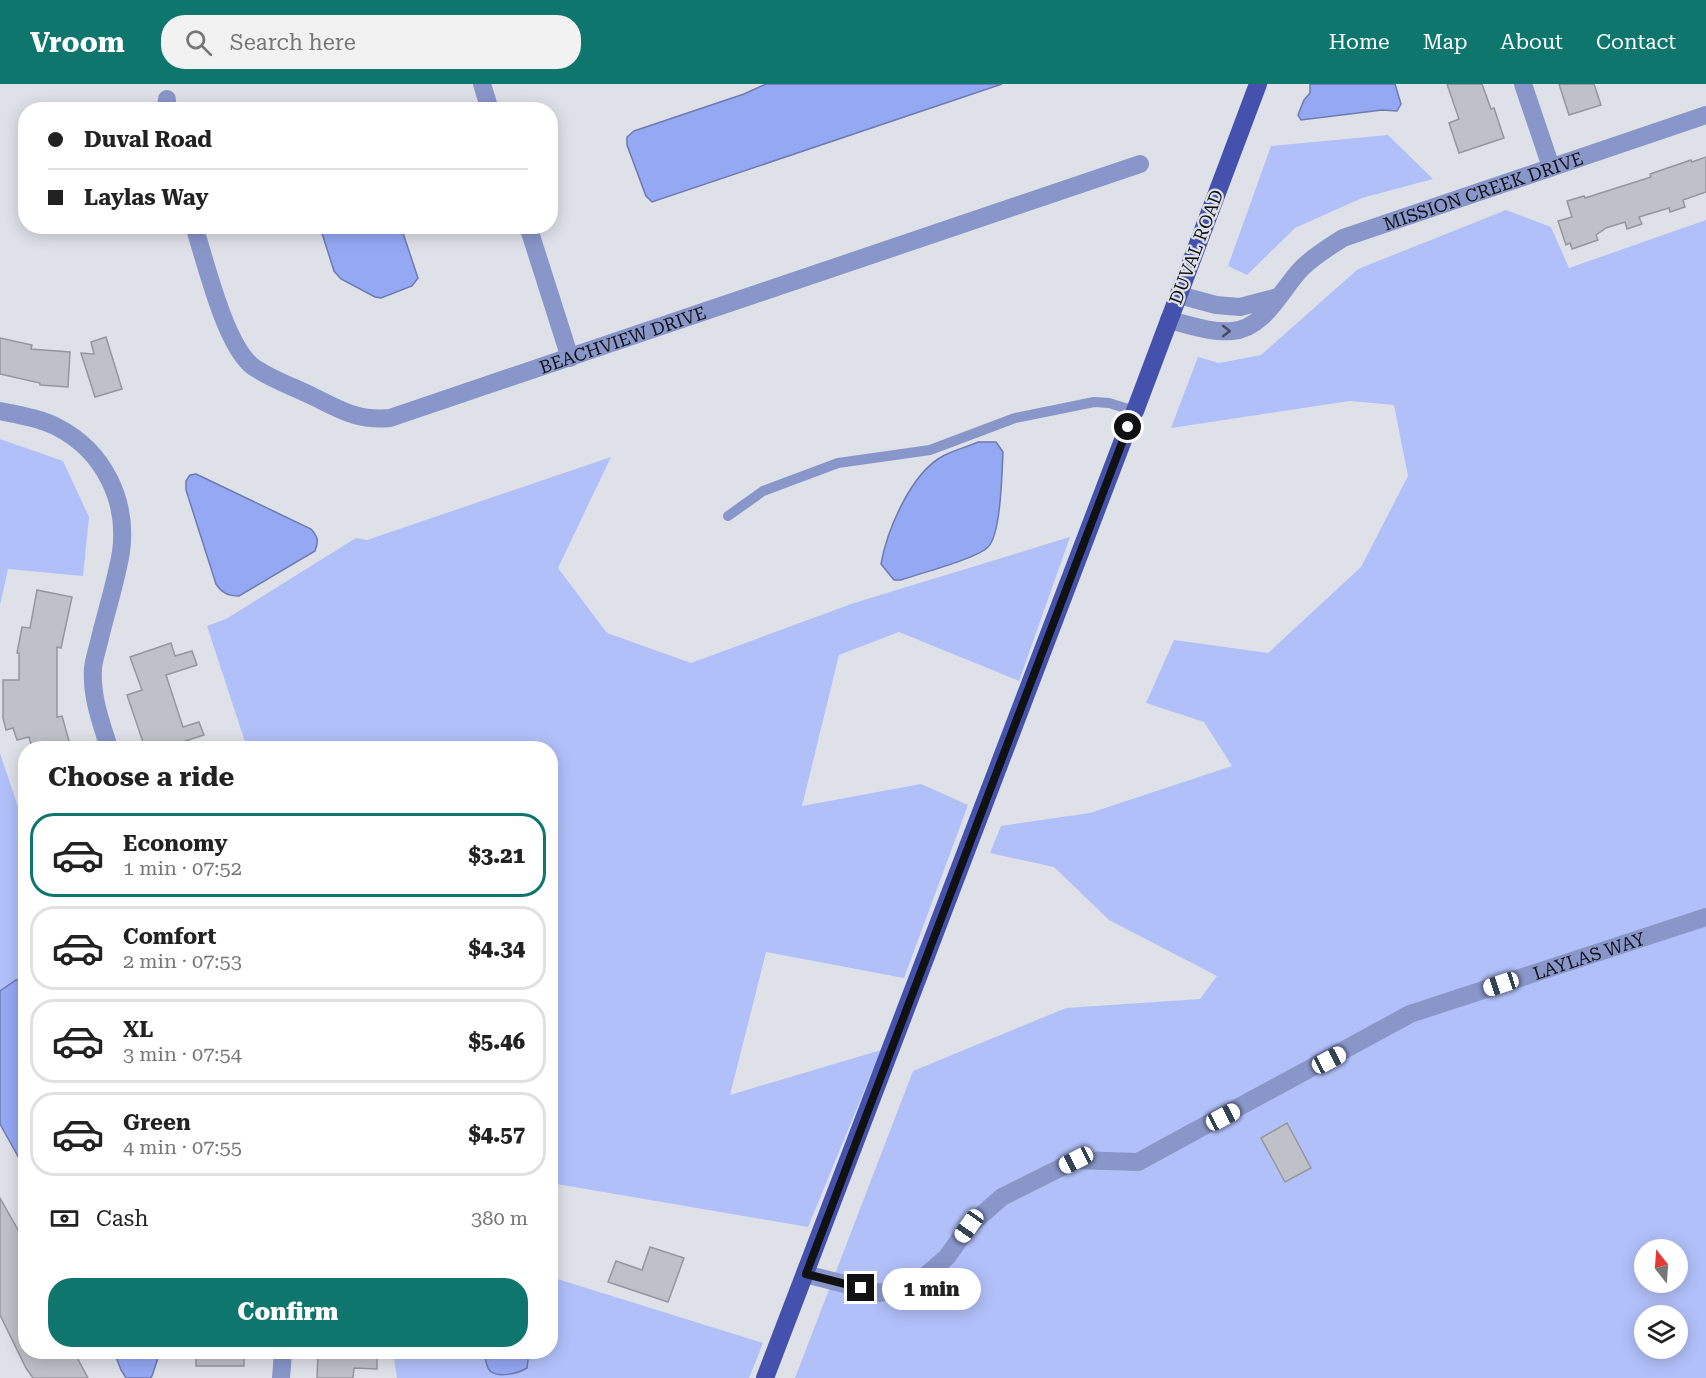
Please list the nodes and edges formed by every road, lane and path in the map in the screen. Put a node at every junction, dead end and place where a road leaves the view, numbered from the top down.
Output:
1 (482, 84) edge
2 (1258, 84) edge
3 (1523, 84) edge
4 (488, 102) edge
5 (1706, 115) edge
6 (1140, 164) dead end
7 (1551, 167) junction
8 (198, 234) edge
9 (531, 234) edge
10 (1179, 295) junction
11 (1278, 297) junction
12 (1169, 320) junction
13 (570, 358) junction
14 (0, 411) edge
15 (1131, 419) junction
16 (728, 516) dead end
17 (107, 741) edge
18 (1706, 917) edge
19 (806, 1274) junction
20 (282, 1359) edge
21 (281, 1378) edge
22 (765, 1378) edge

1 - 4 street
2 - 10 main road, DUVAL ROAD
3 - 7 street
5 - 7 street, MISSION CREEK DRIVE
6 - 13 street, BEACHVIEW DRIVE
7 - 11 street, MISSION CREEK DRIVE
8 - 13 street, BEACHVIEW DRIVE
9 - 13 street
10 - 11 street
10 - 12 main road, DUVAL ROAD
12 -> 11 street, MISSION CREEK DRIVE
12 - 15 main road, DUVAL ROAD
14 - 17 street
15 - 16 lane
15 - 19 main road, DUVAL ROAD
18 - 19 street, LAYLAS WAY
19 - 22 main road, DUVAL ROAD
20 - 21 street

